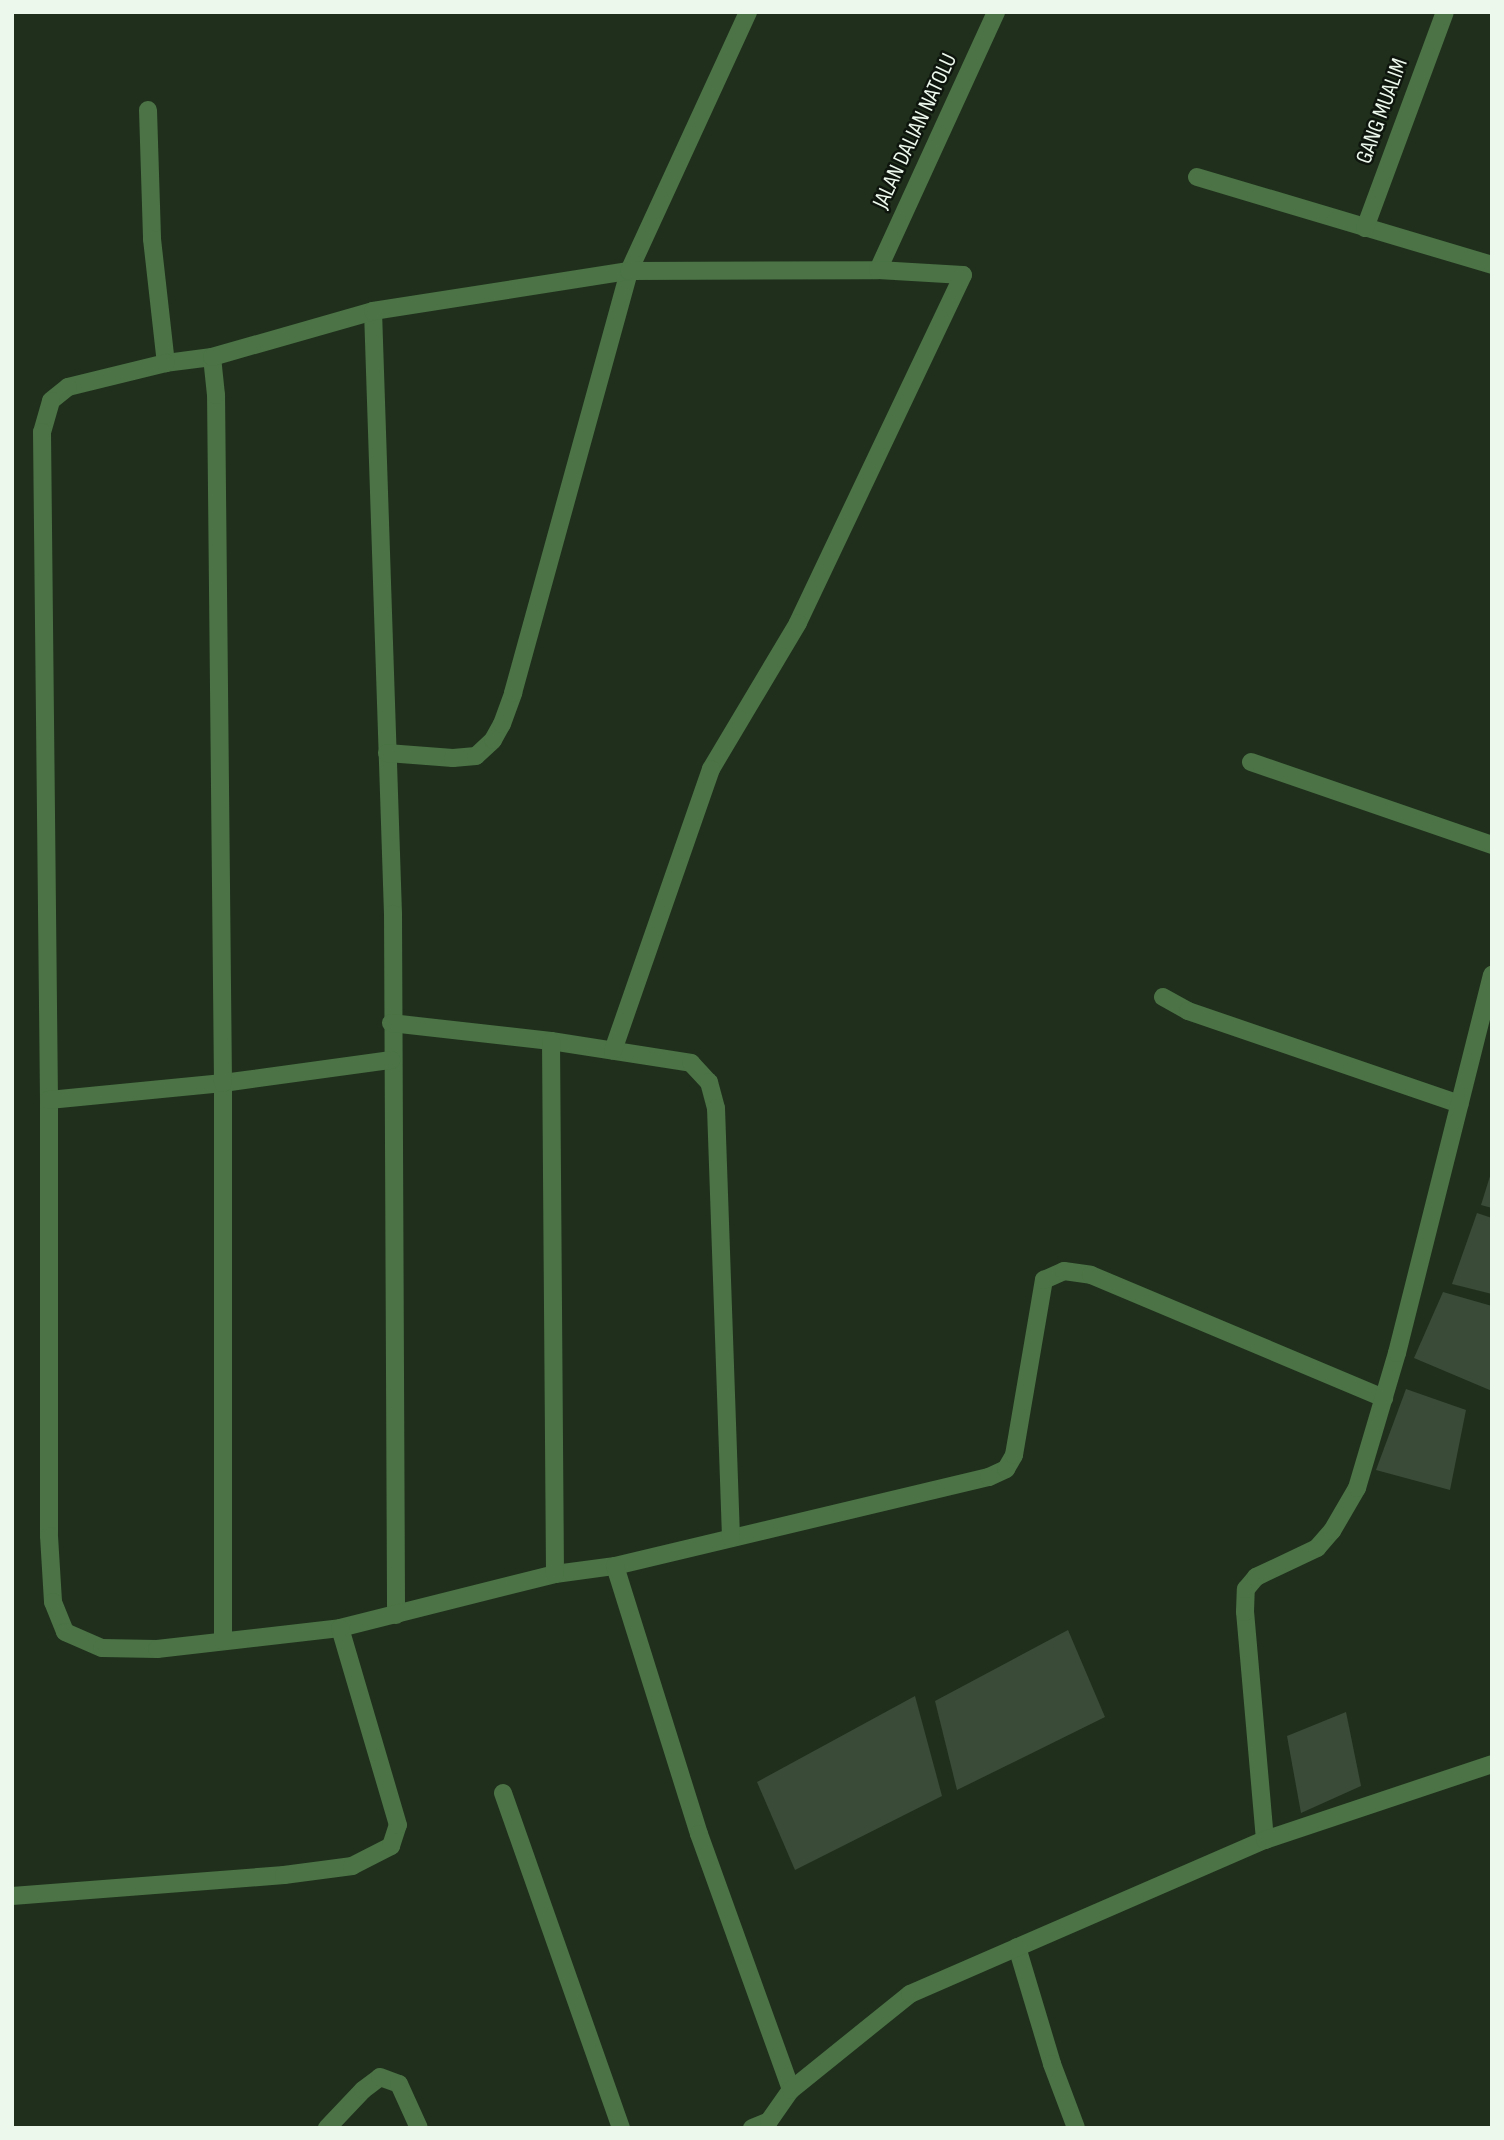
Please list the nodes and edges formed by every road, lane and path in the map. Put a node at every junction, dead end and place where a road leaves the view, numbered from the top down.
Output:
1 (748, 12) edge
2 (996, 12) edge
3 (1445, 12) edge
4 (148, 110) dead end
5 (1197, 177) dead end
6 (1365, 228) junction
7 (1492, 265) edge
8 (878, 270) junction
9 (629, 271) junction
10 (373, 311) junction
11 (212, 357) junction
12 (166, 363) junction
13 (387, 753) junction
14 (1251, 762) dead end
15 (1492, 845) edge
16 (1492, 975) edge
17 (1163, 997) dead end
18 (391, 1023) junction
19 (551, 1041) junction
20 (613, 1050) junction
21 (391, 1060) junction
22 (223, 1083) junction
23 (49, 1100) junction
24 (1460, 1104) junction
25 (1384, 1398) junction
26 (731, 1538) junction
27 (615, 1566) junction
28 (555, 1574) junction
29 (396, 1615) junction
30 (340, 1628) junction
31 (223, 1641) junction
32 (1492, 1763) edge
33 (503, 1793) dead end
34 (1265, 1840) junction
35 (12, 1896) edge
36 (1017, 1947) junction
37 (791, 2090) junction
38 (327, 2128) edge
39 (419, 2128) edge
40 (621, 2128) edge
41 (752, 2128) edge
42 (1076, 2128) edge

1 - 9 street
2 - 8 street, JALAN DALIAN NATOLU
3 - 6 street, GANG MUALIM
4 - 12 street
5 - 6 street
6 - 7 street
8 - 9 street
8 - 20 street
9 - 10 street
9 - 13 street
10 - 11 street
10 - 13 street
11 - 12 street
11 - 22 street
12 - 23 street
13 - 18 street
14 - 15 street
16 - 24 street
17 - 24 street
18 - 19 street
18 - 21 street
19 - 20 street
19 - 28 street
20 - 26 street
21 - 22 street
21 - 29 street
22 - 23 street
22 - 31 street
23 - 31 street
24 - 25 street
25 - 26 street
25 - 34 street
26 - 27 street
27 - 28 street
27 - 37 street
28 - 29 street
29 - 30 street
30 - 31 street
30 - 35 street
32 - 34 street
33 - 40 street
34 - 36 street
36 - 37 street
36 - 42 street
37 - 41 street
38 - 39 street

